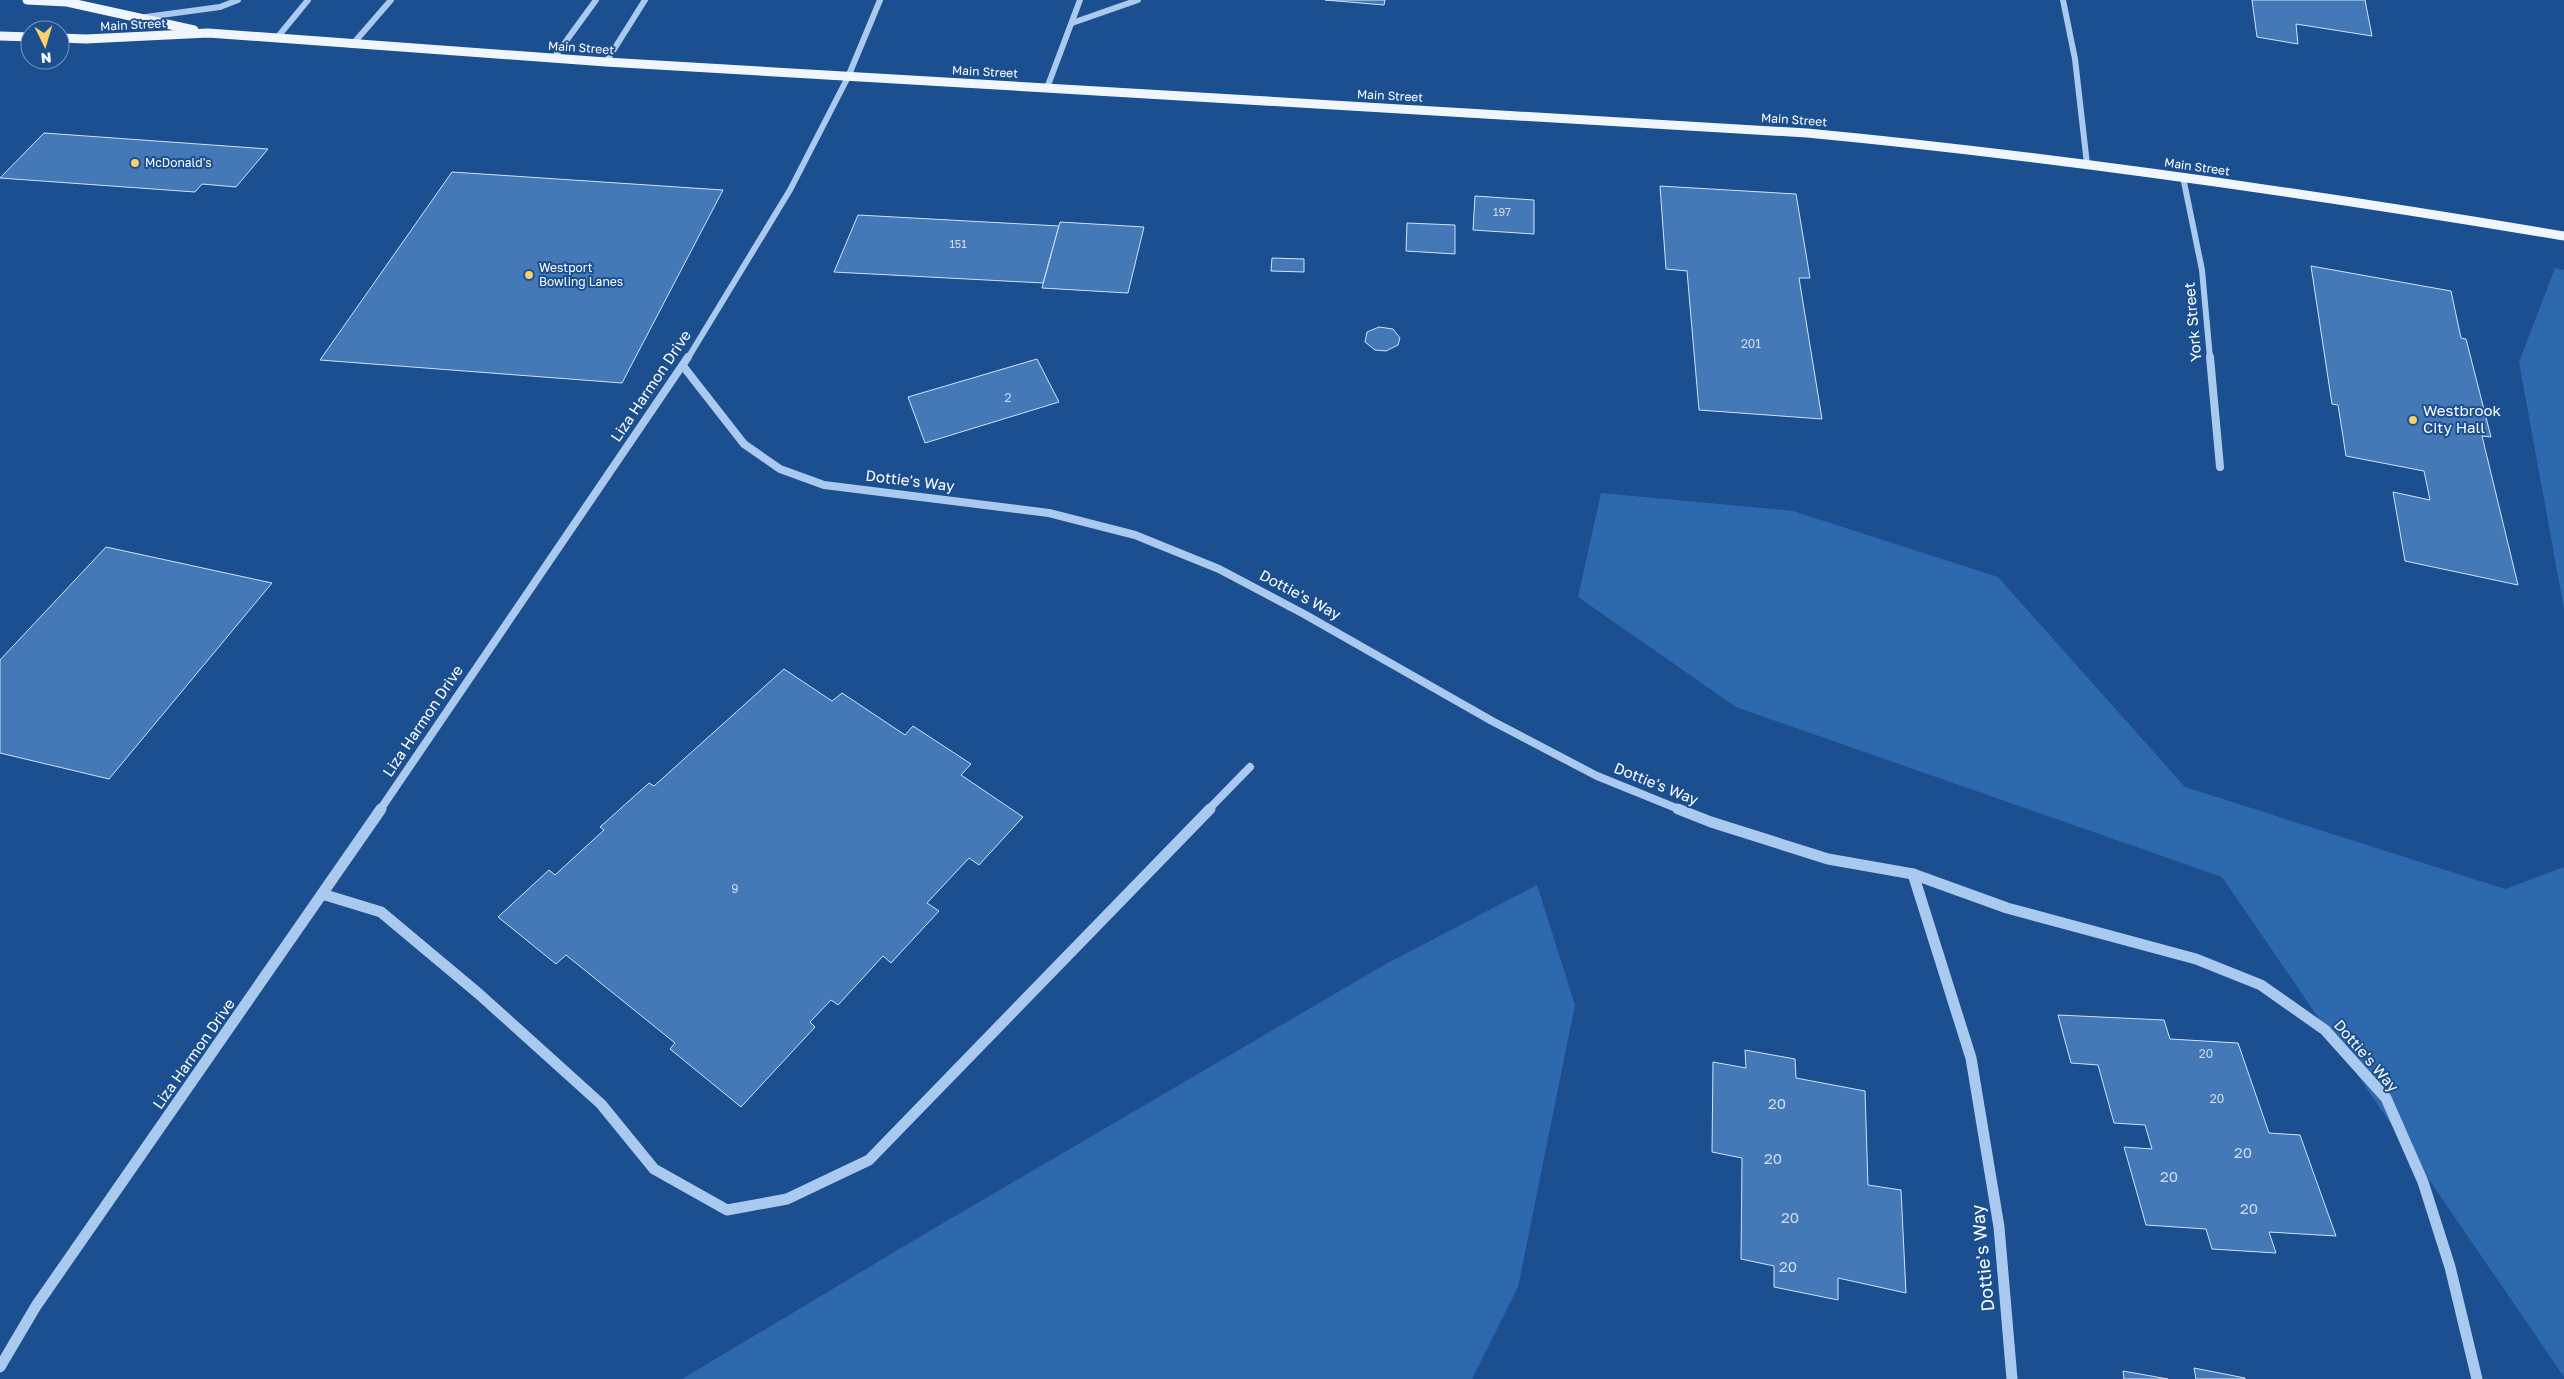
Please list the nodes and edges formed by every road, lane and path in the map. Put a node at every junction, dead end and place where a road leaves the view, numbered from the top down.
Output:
1 (27, 0) edge
2 (238, 0) edge
3 (308, 0) edge
4 (391, 0) edge
5 (596, 0) edge
6 (645, 0) edge
7 (880, 0) edge
8 (1080, 0) edge
9 (1138, 0) edge
10 (2062, 0) edge
11 (139, 18) junction
12 (1072, 23) junction
13 (208, 33) junction
14 (0, 36) edge
15 (20, 37) edge
16 (70, 39) edge
17 (276, 39) junction
18 (352, 45) junction
19 (552, 59) junction
20 (606, 62) junction
21 (848, 77) junction
22 (1048, 88) junction
23 (2087, 164) junction
24 (2183, 177) junction
25 (2564, 236) edge
26 (683, 366) junction
27 (2220, 467) dead end
28 (1250, 767) dead end
29 (1913, 874) junction
30 (322, 894) junction
31 (0, 1367) edge
32 (2012, 1379) edge
33 (2477, 1379) edge

1 - 11 main road, Main Street
2 - 11 street
3 - 17 street
4 - 18 street
5 - 19 street
6 - 20 street
7 - 21 street, Liza Harmon Drive
8 - 12 street
9 - 12 street
10 - 23 street
11 - 13 main road, Main Street
12 - 22 street
13 - 16 main road, Main Street
13 - 17 main road, Main Street
14 - 15 main road
17 - 18 main road, Main Street
18 - 19 main road, Main Street
19 - 20 main road, Main Street
20 - 21 main road, Main Street
21 - 22 main road, Main Street
21 - 26 street, Liza Harmon Drive
22 - 23 main road, Main Street
23 - 24 main road, Main Street
24 - 25 main road, Main Street
24 - 27 street, York Street
26 - 29 street, Dottie's Way
26 - 30 street, Liza Harmon Drive
28 - 30 street
29 - 32 street, Dottie's Way
29 - 33 street, Dottie's Way
30 - 31 street, Liza Harmon Drive

